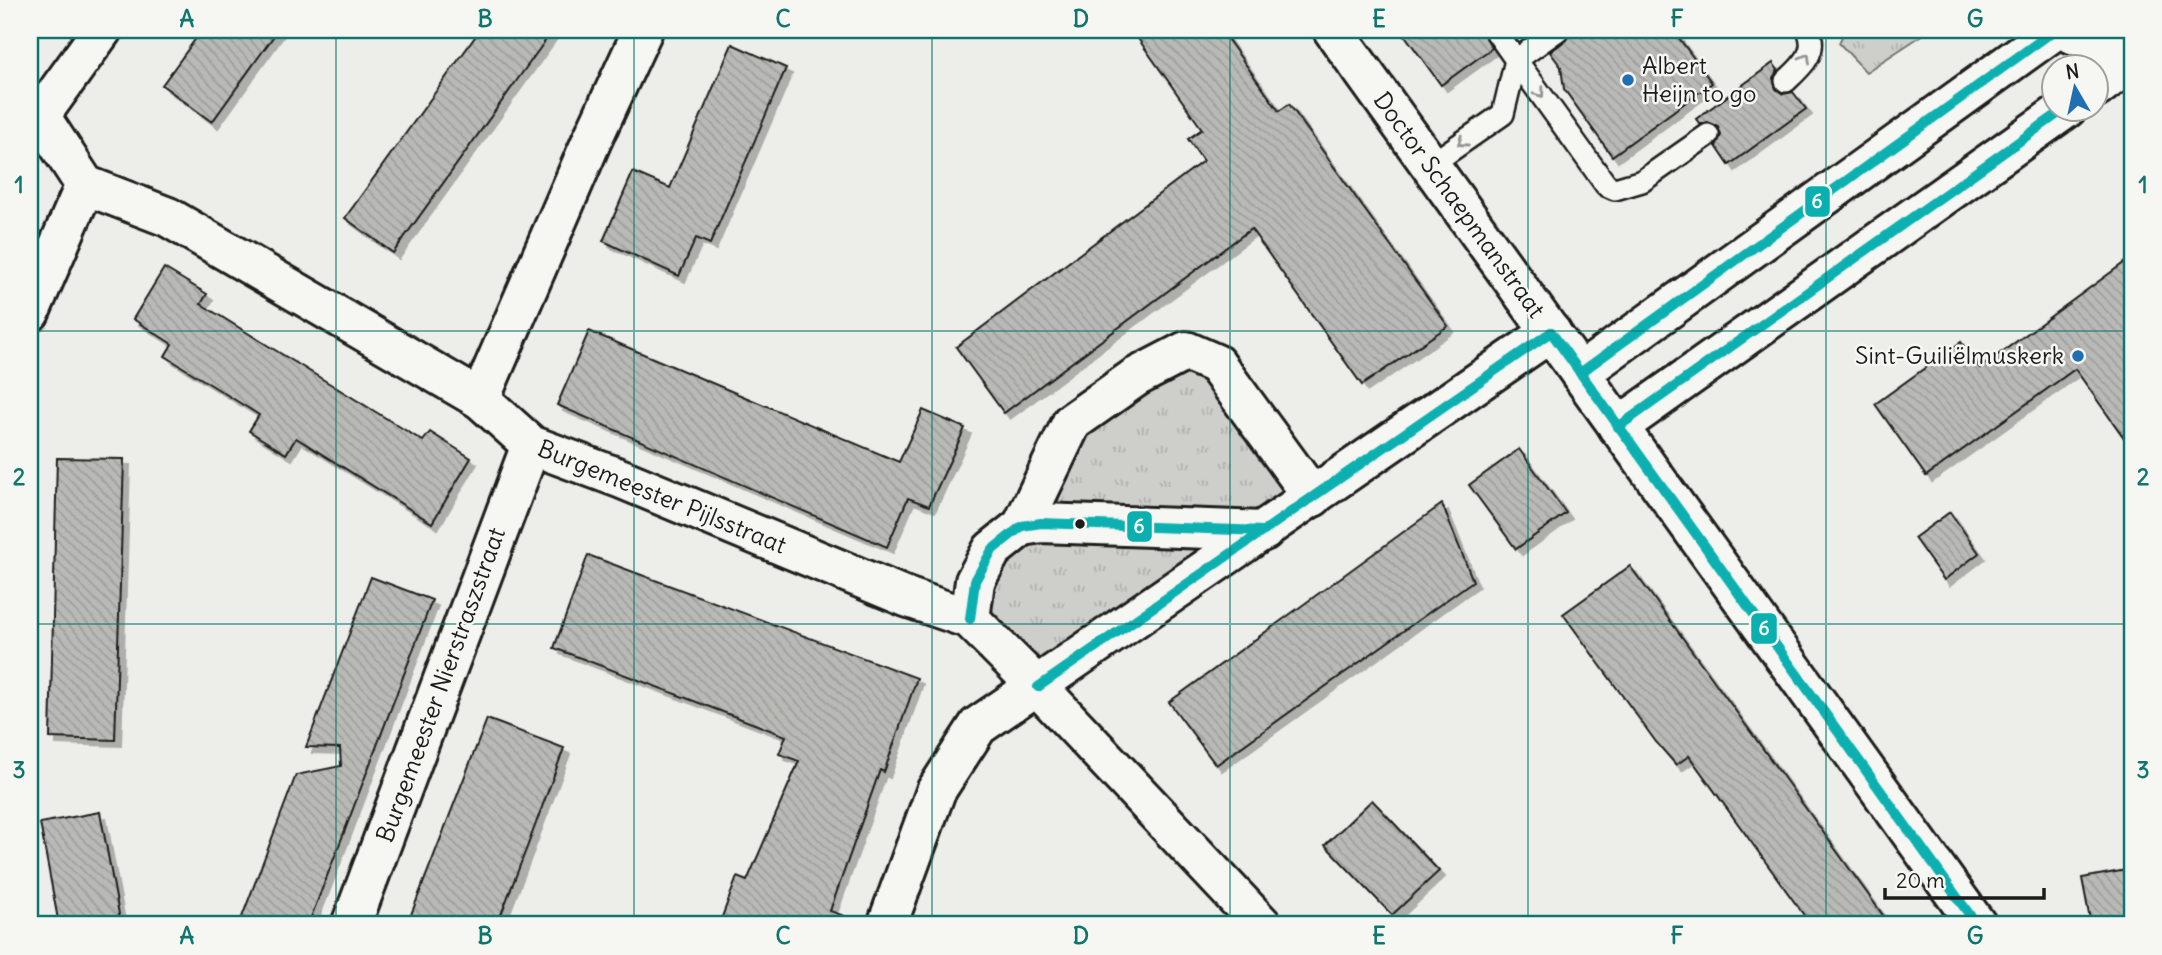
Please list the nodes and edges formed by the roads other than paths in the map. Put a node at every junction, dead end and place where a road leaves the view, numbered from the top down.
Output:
1 (102, 30) edge
2 (643, 30) edge
3 (1334, 30) edge
4 (1495, 30) edge
5 (1558, 30) edge
6 (1808, 30) edge
7 (2055, 30) edge
8 (2064, 30) edge
9 (1516, 60) junction
10 (2132, 61) edge
11 (2110, 77) edge
12 (1786, 81) dead end
13 (35, 112) edge
14 (2047, 122) edge
15 (1708, 135) dead end
16 (1430, 165) junction
17 (85, 185) junction
18 (30, 312) edge
19 (1550, 332) junction
20 (1580, 373) junction
21 (480, 399) junction
22 (1618, 427) junction
23 (531, 445) junction
24 (1312, 498) junction
25 (1022, 526) junction
26 (1265, 531) junction
27 (970, 619) junction
28 (1038, 687) junction
29 (351, 925) edge
30 (887, 925) edge
31 (1262, 925) edge
32 (1977, 925) edge

1 - 13 street
2 - 21 street
3 - 16 street, Doctor Schaepmanstraat
4 - 9 lane
5 - 9 lane
12 -> 6 lane
7 - 20 street
8 - 10 street
9 -> 15 lane
9 -> 16 lane
10 - 11 street
13 - 17 street
14 - 22 street
16 - 19 street, Doctor Schaepmanstraat
17 - 18 street
17 - 21 street, Burgemeester Pijlsstraat
19 - 20 street, Doctor Schaepmanstraat
19 - 24 street
20 - 22 street, Doctor Schaepmanstraat
21 - 23 street, Burgemeester Pijlsstraat
22 - 32 street, Doctor Schaepmanstraat
23 - 27 street, Burgemeester Pijlsstraat
23 - 29 street, Burgemeester Nierstraszstraat
24 - 25 street
24 - 26 street
25 - 26 street
25 - 27 street
26 - 28 street
27 - 28 street, Burgemeester Pijlsstraat
28 - 30 street
28 - 31 street, Burgemeester Pijlsstraat

